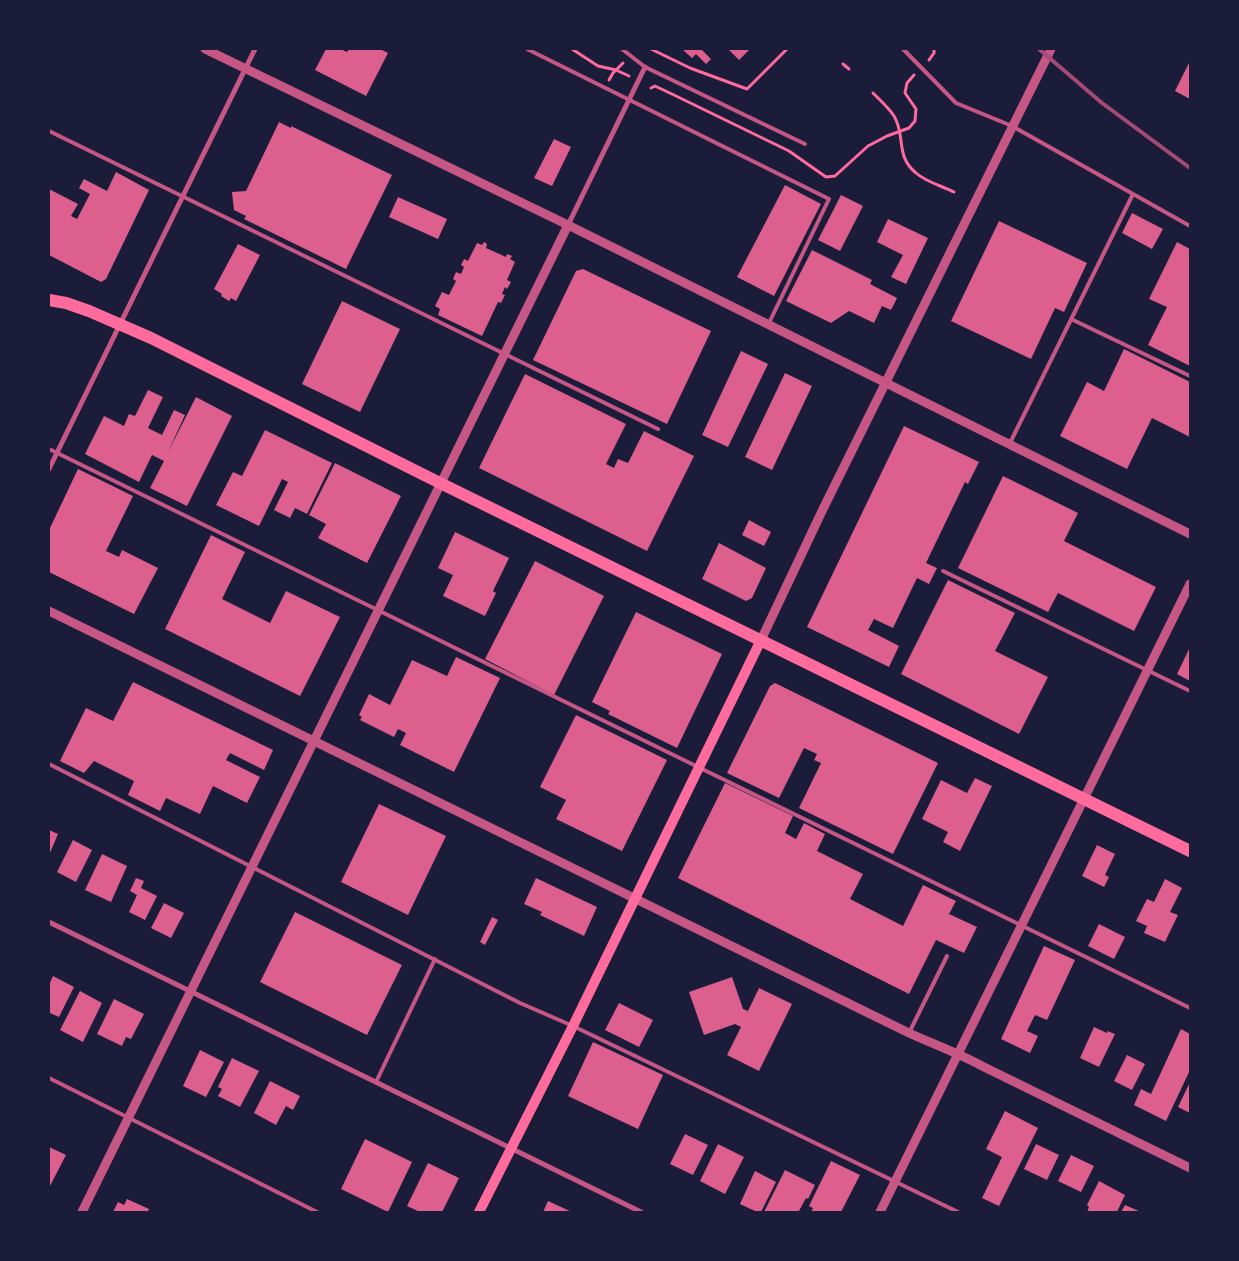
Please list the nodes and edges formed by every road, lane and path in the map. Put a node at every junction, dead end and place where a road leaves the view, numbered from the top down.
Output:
1 (205, 49) edge
2 (256, 49) edge
3 (527, 49) edge
4 (572, 49) edge
5 (622, 49) edge
6 (651, 49) edge
7 (787, 49) edge
8 (903, 49) edge
9 (934, 49) edge
10 (1051, 49) edge
11 (929, 60) dead end
12 (843, 64) dead end
13 (645, 67) junction
14 (246, 69) junction
15 (849, 69) dead end
16 (914, 75) dead end
17 (629, 76) dead end
18 (651, 88) dead end
19 (873, 93) dead end
20 (630, 100) junction
21 (1012, 126) junction
22 (49, 131) edge
23 (900, 133) junction
24 (805, 144) dead end
25 (954, 192) dead end
26 (1133, 194) junction
27 (182, 197) junction
28 (568, 225) junction
29 (1190, 226) edge
30 (49, 300) edge
31 (1071, 319) junction
32 (120, 324) junction
33 (768, 325) junction
34 (505, 353) junction
35 (1190, 376) edge
36 (887, 384) junction
37 (658, 429) dead end
38 (1009, 444) junction
39 (49, 449) edge
40 (56, 453) junction
41 (49, 469) edge
42 (440, 483) junction
43 (1190, 534) edge
44 (942, 571) dead end
45 (1190, 584) edge
46 (378, 610) junction
47 (49, 611) edge
48 (762, 640) junction
49 (1147, 671) junction
50 (1190, 691) edge
51 (314, 742) junction
52 (49, 764) edge
53 (698, 768) junction
54 (1084, 799) junction
55 (1190, 851) edge
56 (252, 866) junction
57 (635, 899) junction
58 (49, 922) edge
59 (1022, 925) junction
60 (947, 956) dead end
61 (435, 959) junction
62 (191, 992) junction
63 (1190, 1008) edge
64 (573, 1026) junction
65 (909, 1033) junction
66 (959, 1053) junction
67 (49, 1078) edge
68 (376, 1082) junction
69 (129, 1118) junction
70 (510, 1148) junction
71 (1190, 1168) edge
72 (896, 1182) junction
73 (82, 1212) edge
74 (318, 1212) edge
75 (478, 1212) edge
76 (641, 1212) edge
77 (880, 1212) edge
78 (958, 1212) edge

1 - 14 street
2 - 14 street
3 - 20 lane
4 - 17 path
5 - 13 lane
6 - 7 path
8 - 21 lane
9 - 11 path
10 - 21 street
12 - 15 path
13 - 20 street
13 - 24 lane
14 - 27 street
14 - 28 street
16 - 23 path
18 - 23 path
19 - 23 path
20 - 28 street
20 - 33 lane
21 - 26 lane
21 - 36 street
22 - 27 lane
23 - 25 path
26 - 29 lane
26 - 31 lane
27 - 32 street
27 - 34 lane
28 - 33 street
28 - 34 street
30 - 32 main road
31 - 35 lane
31 - 38 lane
32 - 40 street
32 - 42 main road
33 - 36 street
34 - 37 lane
34 - 42 street
36 - 38 street
36 - 48 street
38 - 43 street
39 - 40 lane
40 - 41 street
40 - 46 lane
42 - 46 street
42 - 48 main road
44 - 49 lane
45 - 49 street
46 - 51 street
46 - 53 lane
47 - 51 street
48 - 53 main road
48 - 54 main road
49 - 50 lane
49 - 54 street
51 - 56 street
51 - 57 street
52 - 56 lane
53 - 57 main road
53 - 59 lane
54 - 55 main road
54 - 59 street
56 - 61 lane
56 - 62 street
57 - 64 main road
57 - 65 street
58 - 62 street
59 - 63 lane
59 - 66 street
60 - 65 lane
61 - 64 lane
61 - 68 lane
62 - 68 street
62 - 69 street
64 - 70 main road
64 - 72 lane
65 - 66 street
66 - 71 street
66 - 72 street
67 - 69 lane
68 - 70 street
69 - 73 street
69 - 74 lane
70 - 75 main road
70 - 76 street
72 - 77 street
72 - 78 lane

